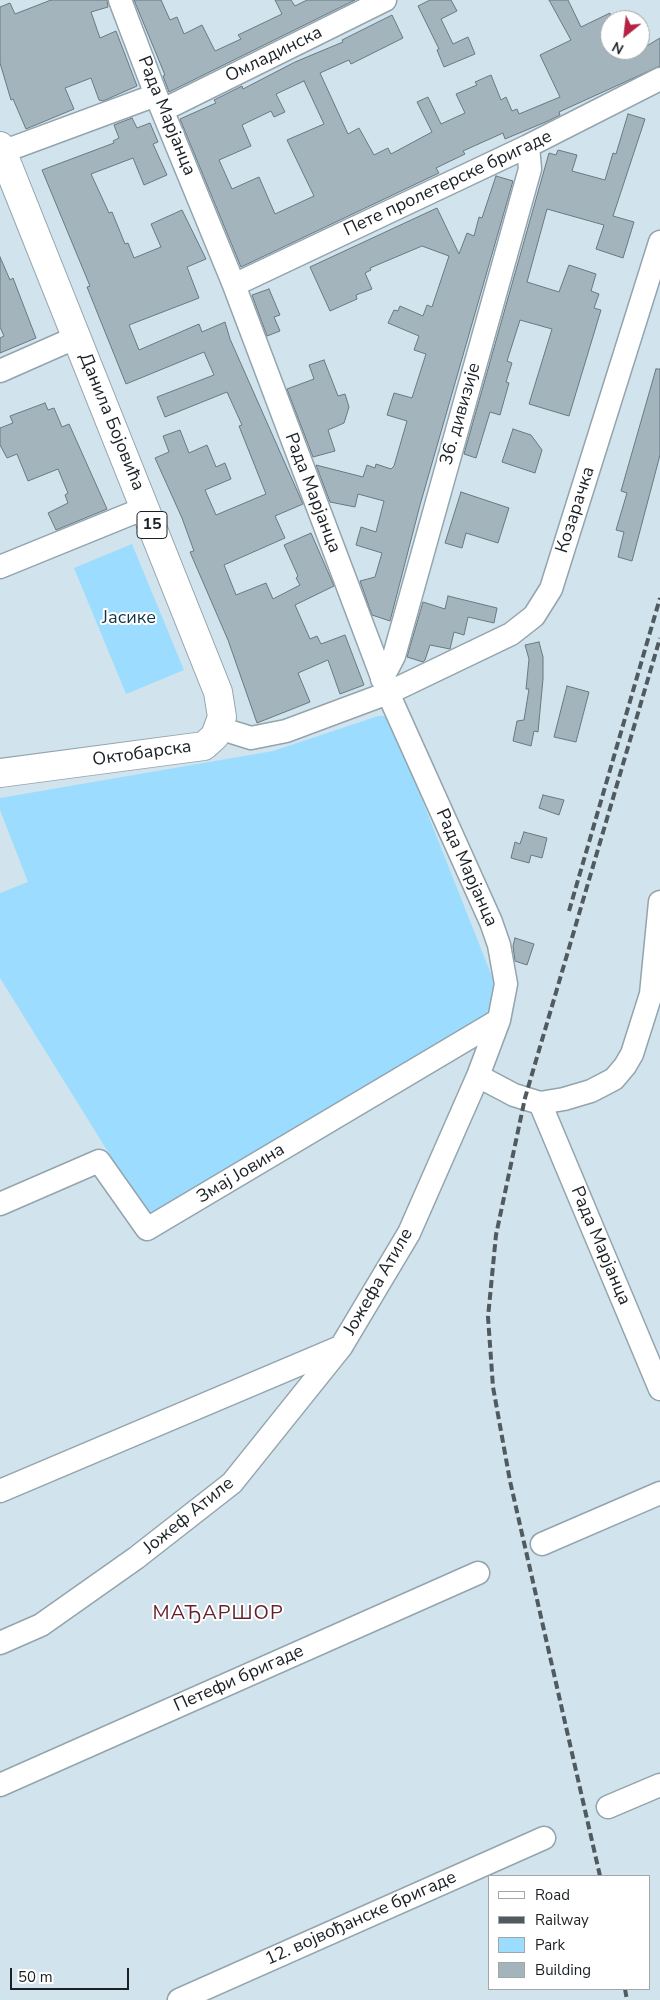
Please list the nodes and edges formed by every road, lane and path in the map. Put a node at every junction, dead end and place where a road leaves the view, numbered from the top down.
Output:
1 (120, 0) edge
2 (385, 0) edge
3 (660, 80) edge
4 (160, 102) junction
5 (528, 146) junction
6 (1, 149) edge
7 (660, 242) edge
8 (234, 285) junction
9 (77, 338) junction
10 (0, 370) edge
11 (145, 508) junction
12 (0, 567) edge
13 (385, 686) junction
14 (219, 728) junction
15 (0, 773) edge
16 (660, 902) edge
17 (506, 984) joint
18 (498, 1020) junction
19 (478, 1076) junction
20 (540, 1103) junction
21 (0, 1204) edge
22 (341, 1347) junction
23 (660, 1389) edge
24 (0, 1491) edge
25 (660, 1493) edge
26 (542, 1544) dead end
27 (478, 1573) dead end
28 (0, 1643) edge
29 (0, 1785) edge
30 (660, 1785) edge
31 (608, 1807) dead end
32 (544, 1838) dead end
33 (179, 2000) edge

1 - 4 street, Рада Марјанца
2 - 4 street, Омладинска
3 - 5 street, Пете пролетерске бригаде
4 - 6 street, Омладинска
4 - 8 street, Рада Марјанца
5 - 8 street, Пете пролетерске бригаде
5 - 13 street, 36. дивизије
6 - 9 main road, Данила Бојовића / 15
7 - 13 street, Козарачка
8 - 13 street, Рада Марјанца
9 - 10 street
9 - 11 main road, Данила Бојовића / 15
11 - 12 street
11 - 14 main road, Данила Бојовића / 15
13 - 14 street
13 - 17 street, Рада Марјанца
14 - 15 main road, Октобарска
16 - 20 street
17 - 18 street, Јожефа Атиле
18 - 19 street, Јожефа Атиле
18 - 21 street, Змај Јовина
19 - 20 street
19 - 22 street, Јожефа Атиле
20 - 23 street, Рада Марјанца
22 - 24 street, Јожефа Атиле
22 - 28 street, Јожеф Атиле
25 - 26 street
27 - 29 street, Петефи бригаде
30 - 31 street
32 - 33 street, 12. војвођанске бригаде

